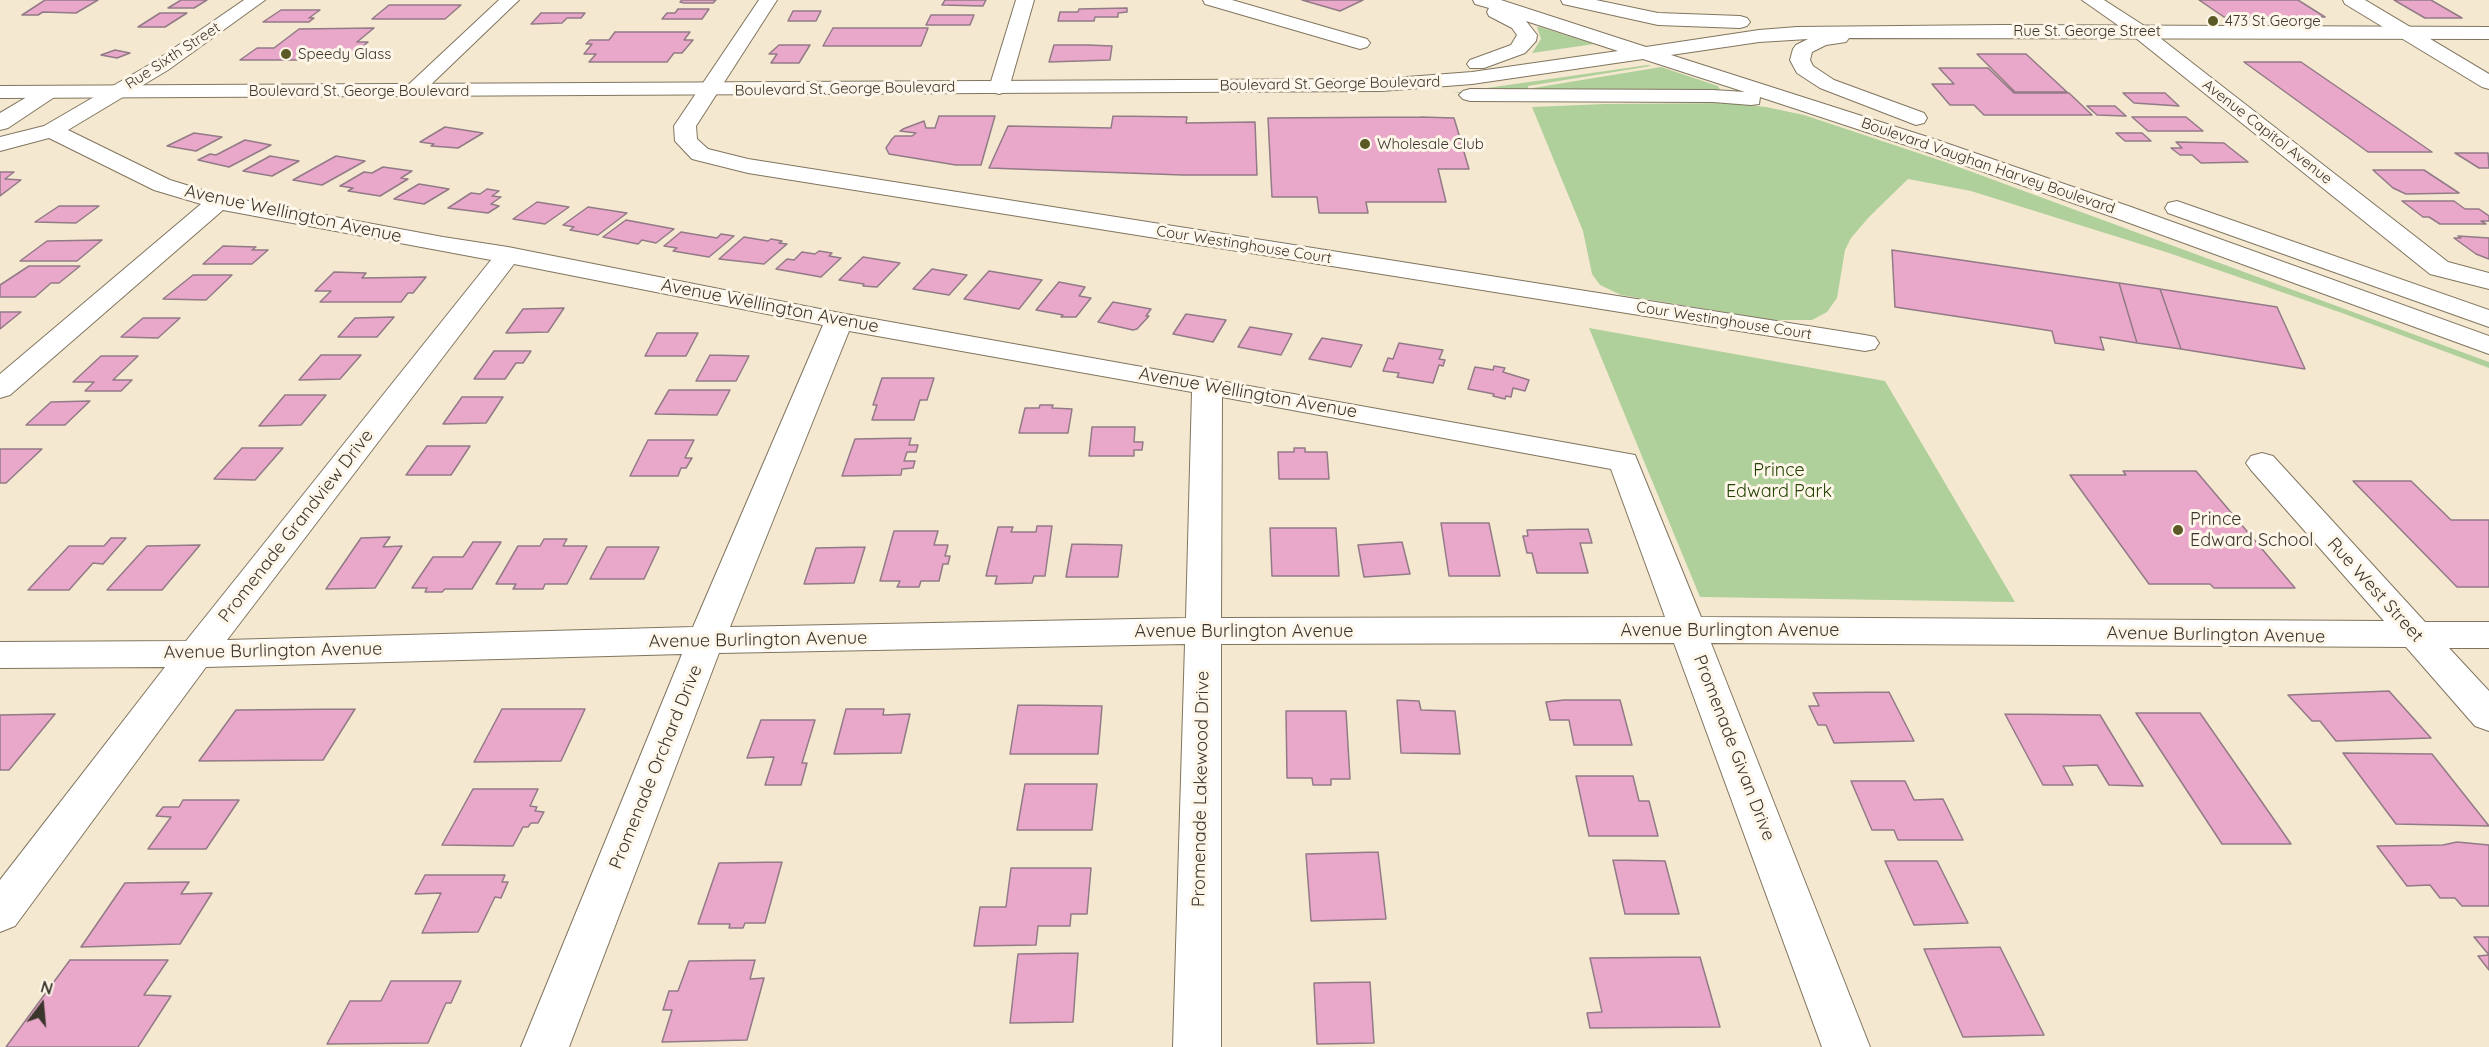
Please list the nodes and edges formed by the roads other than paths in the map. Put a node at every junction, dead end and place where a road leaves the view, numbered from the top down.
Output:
1 (256, 0) edge
2 (510, 0) edge
3 (768, 0) edge
4 (1025, 0) edge
5 (1212, 0) edge
6 (1469, 0) edge
7 (1482, 0) edge
8 (1540, 0) edge
9 (1569, 0) edge
10 (2091, 0) edge
11 (2352, 0) edge
12 (2002, 31) junction
13 (2139, 31) junction
14 (2406, 33) junction
15 (2489, 33) edge
16 (1360, 43) dead end
17 (1686, 47) junction
18 (1647, 53) junction
19 (2489, 83) edge
20 (1162, 87) junction
21 (999, 88) junction
22 (414, 90) junction
23 (706, 90) junction
24 (0, 92) edge
25 (48, 92) junction
26 (119, 92) junction
27 (1830, 112) junction
28 (0, 123) edge
29 (1938, 127) dead end
30 (52, 131) junction
31 (0, 144) edge
32 (218, 202) junction
33 (508, 255) junction
34 (2489, 281) edge
35 (2489, 319) edge
36 (839, 321) junction
37 (1864, 343) dead end
38 (2489, 346) edge
39 (1207, 386) junction
40 (0, 389) edge
41 (1576, 453) joint
42 (2262, 463) dead end
43 (1689, 630) junction
44 (1204, 632) junction
45 (2489, 635) edge
46 (2416, 637) junction
47 (706, 640) junction
48 (196, 654) junction
49 (0, 656) edge
50 (2489, 716) edge
51 (0, 913) edge
52 (545, 1047) edge
53 (1197, 1047) edge
54 (1846, 1047) edge

1 - 26 street, Rue Sixth Street
2 - 22 street
3 - 23 street, Cour Westinghouse Court
4 - 21 street
5 - 16 street
6 - 20 street
7 - 18 street, Boulevard Vaughan Harvey Boulevard
8 - 17 street, Boulevard Vaughan Harvey Boulevard
9 - 12 street
10 - 13 street, Avenue Capitol Avenue
11 - 14 street
12 - 13 street, Rue St. George Street
12 - 17 street, Rue St. George Street
12 - 29 street
13 - 14 street, Rue St. George Street
13 - 34 street, Avenue Capitol Avenue
14 - 15 street, Rue St. George Street
14 - 19 street
17 - 18 street, Boulevard St. George Boulevard
17 - 35 street, Boulevard Vaughan Harvey Boulevard
18 - 20 street, Boulevard St. George Boulevard
18 - 27 street, Boulevard Vaughan Harvey Boulevard
20 - 21 street, Boulevard St. George Boulevard
20 - 27 street
21 - 23 street, Boulevard St. George Boulevard
22 - 23 street, Boulevard St. George Boulevard
22 - 26 street, Boulevard St. George Boulevard
23 - 37 street, Cour Westinghouse Court
24 - 25 street, Boulevard St. George Boulevard
25 - 26 street, Boulevard St. George Boulevard
25 - 28 street
26 - 30 street
27 - 38 street, Boulevard Vaughan Harvey Boulevard
30 - 31 street
30 - 32 street, Avenue Wellington Avenue
32 - 33 street, Avenue Wellington Avenue
32 - 40 street
33 - 36 street, Avenue Wellington Avenue
33 - 48 street, Promenade Grandview Drive
36 - 39 street, Avenue Wellington Avenue
36 - 47 street, Promenade Orchard Drive
39 - 41 street, Avenue Wellington Avenue
39 - 44 street, Promenade Lakewood Drive
41 - 43 street, Promenade Givan Drive
42 - 46 street, Rue West Street
43 - 44 street, Avenue Burlington Avenue
43 - 46 street, Avenue Burlington Avenue
43 - 54 street, Promenade Givan Drive
44 - 47 street, Avenue Burlington Avenue
44 - 53 street, Promenade Lakewood Drive
45 - 46 street, Avenue Burlington Avenue
46 - 50 street, Rue West Street
47 - 48 street, Avenue Burlington Avenue
47 - 52 street, Promenade Orchard Drive
48 - 49 street, Avenue Burlington Avenue
48 - 51 street, Promenade Grandview Drive

